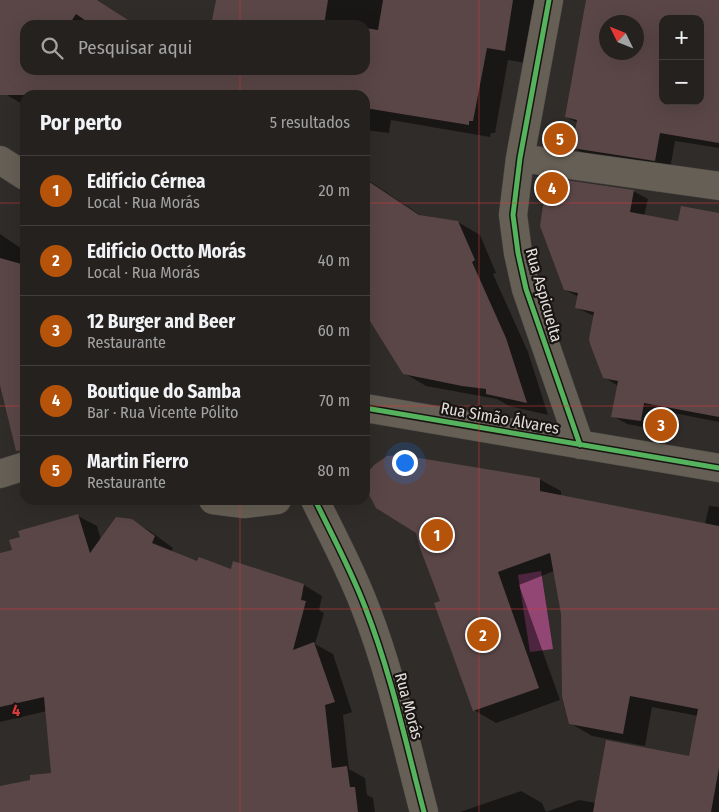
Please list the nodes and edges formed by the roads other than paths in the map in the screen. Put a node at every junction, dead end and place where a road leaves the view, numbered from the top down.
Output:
1 (549, 0) edge
2 (520, 158) junction
3 (0, 160) edge
4 (20, 173) edge
5 (719, 186) edge
6 (370, 409) edge
7 (580, 445) junction
8 (20, 468) edge
9 (719, 468) edge
10 (0, 474) edge
11 (317, 505) edge
12 (424, 812) edge

1 - 2 street, Rua Aspicuelta
2 - 5 street
2 - 7 street, Rua Aspicuelta
3 - 4 street
6 - 7 street, Rua Simão Álvares
7 - 9 street, Rua Simão Álvares
8 - 10 street
11 - 12 street, Rua Morás

